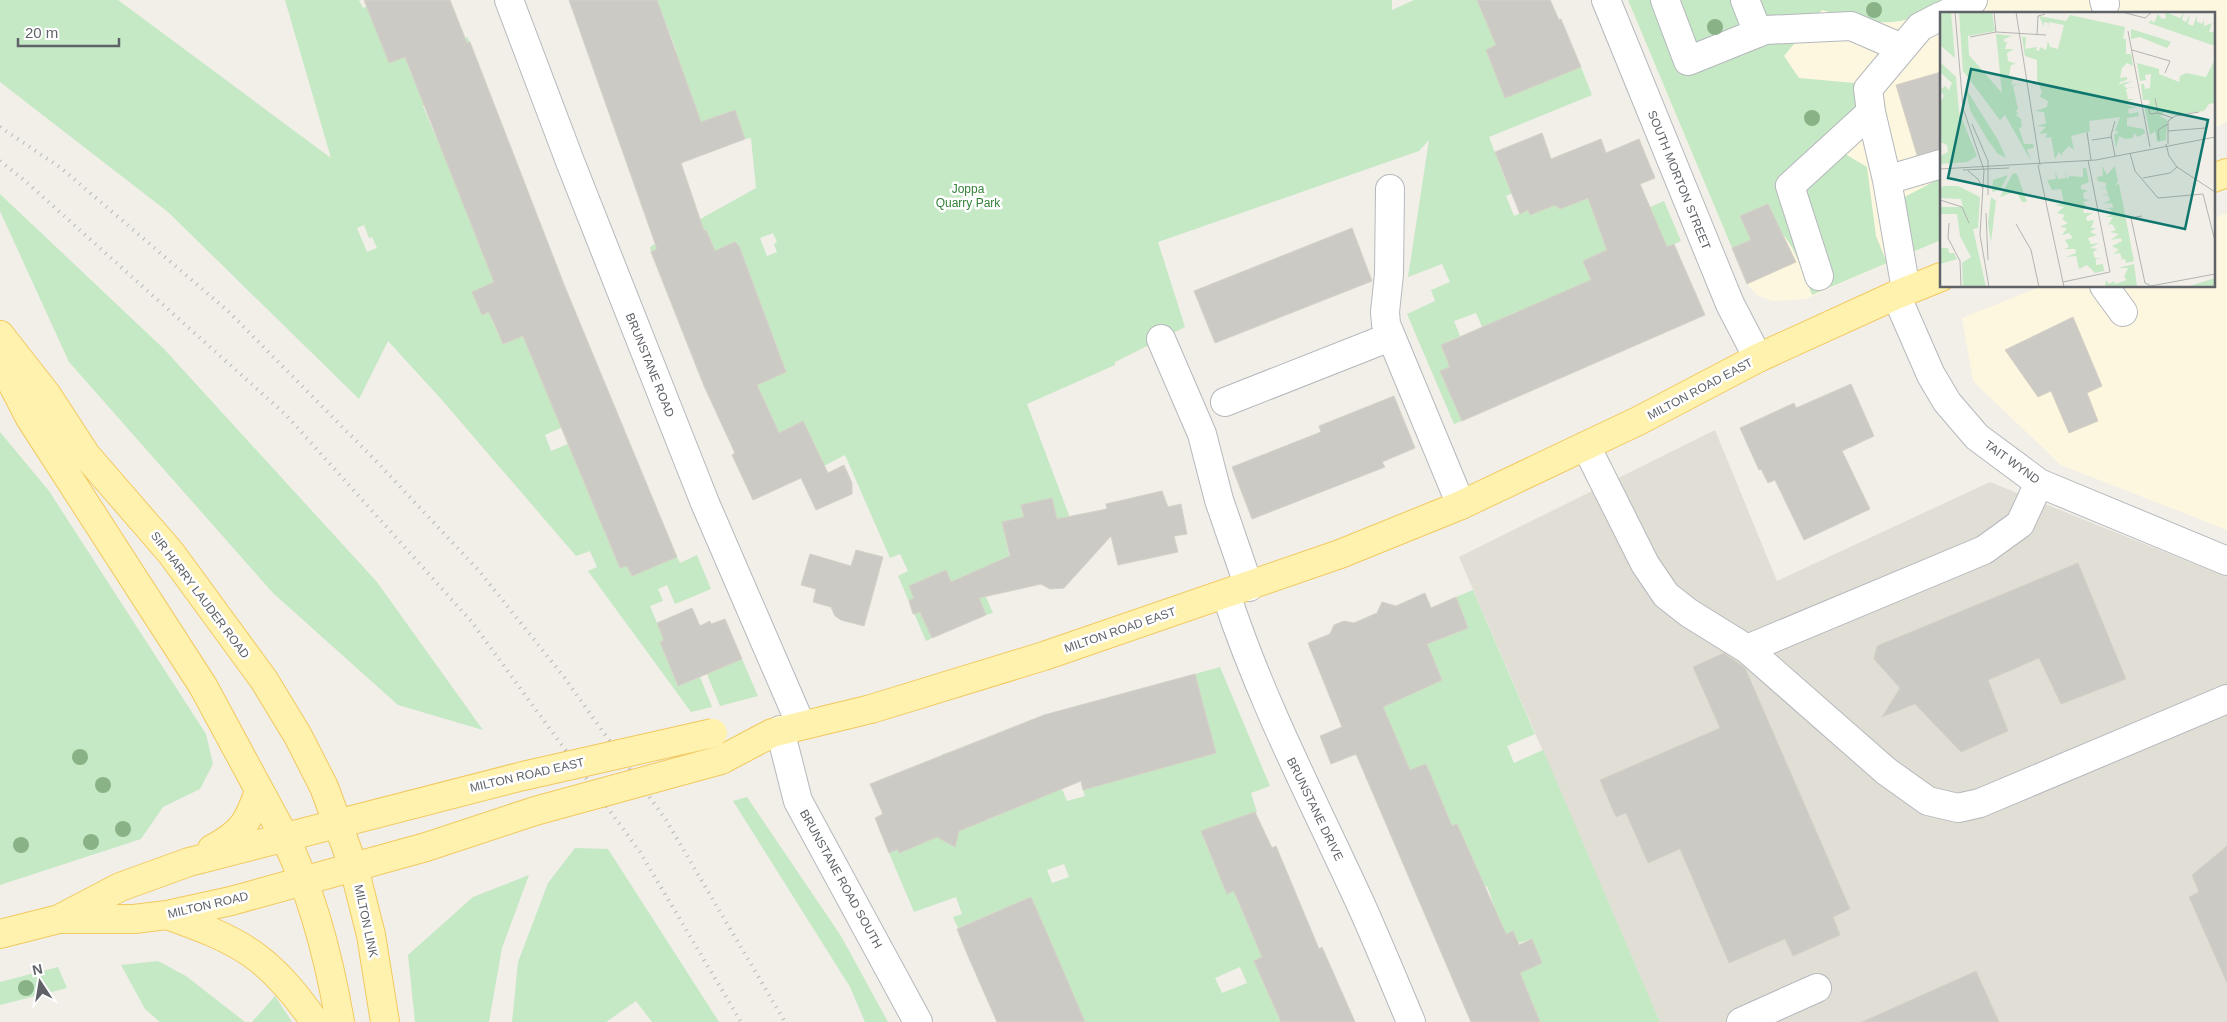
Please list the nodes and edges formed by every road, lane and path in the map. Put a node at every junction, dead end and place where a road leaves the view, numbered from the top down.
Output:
1 (509, 0) edge
2 (1606, 0) edge
3 (1665, 0) edge
4 (1744, 0) edge
5 (1973, 0) edge
6 (1950, 12) edge
7 (1940, 17) edge
8 (1758, 33) junction
9 (1902, 48) junction
10 (1871, 112) junction
11 (1940, 164) edge
12 (2227, 173) edge
13 (2214, 178) edge
14 (1887, 180) junction
15 (1390, 189) dead end
16 (1819, 276) dead end
17 (1940, 277) edge
18 (2105, 288) edge
19 (1901, 293) junction
20 (2123, 312) dead end
21 (0, 335) edge
22 (1390, 337) junction
23 (1161, 339) dead end
24 (1758, 358) junction
25 (0, 360) edge
26 (1225, 402) dead end
27 (1586, 446) junction
28 (2039, 483) junction
29 (1461, 504) junction
30 (2227, 561) edge
31 (1238, 590) junction
32 (1747, 649) junction
33 (2227, 699) edge
34 (784, 729) junction
35 (259, 791) junction
36 (339, 822) junction
37 (284, 836) junction
38 (189, 862) junction
39 (354, 868) junction
40 (304, 882) junction
41 (166, 915) junction
42 (59, 919) junction
43 (0, 934) edge
44 (1817, 988) dead end
45 (315, 1022) edge
46 (340, 1022) edge
47 (384, 1022) edge
48 (918, 1022) edge
49 (1411, 1022) edge
50 (1741, 1022) edge

1 - 34 street, BRUNSTANE ROAD
2 - 24 street, SOUTH MORTON STREET
3 - 8 street
4 - 8 street
5 - 6 street
7 - 9 street, TAIT WYND
8 - 9 street
9 - 10 street, TAIT WYND
10 - 14 street, TAIT WYND
10 - 16 street
11 - 14 street
12 - 13 main road
14 - 19 street, TAIT WYND
15 - 22 street
17 - 19 main road, MILTON ROAD EAST
18 - 20 street
19 - 24 main road, MILTON ROAD EAST
19 - 28 street, TAIT WYND
21 - 36 main road, SIR HARRY LAUDER ROAD
22 - 26 street
22 - 29 street
23 - 31 street, BRUNSTANE DRIVE
24 - 27 main road, MILTON ROAD EAST
25 - 35 main road
27 - 29 main road, MILTON ROAD EAST
27 - 32 street
28 - 30 street, TAIT WYND
28 - 32 street
29 - 31 main road, MILTON ROAD EAST
31 - 34 main road, MILTON ROAD EAST
31 - 49 street, BRUNSTANE DRIVE
32 - 33 street
34 - 36 main road, MILTON ROAD EAST, bridge
34 - 39 main road, MILTON ROAD EAST, bridge
34 - 48 street, BRUNSTANE ROAD SOUTH
35 - 37 main road
35 - 38 main road
36 - 37 main road, MILTON ROAD EAST
36 - 39 main road, MILTON LINK
37 - 38 main road, MILTON ROAD
37 - 40 main road
38 - 42 main road, MILTON ROAD
39 - 40 main road, MILTON ROAD
39 - 47 main road, MILTON LINK
40 - 41 main road, MILTON ROAD
40 - 46 main road
41 - 42 main road, MILTON ROAD
41 - 45 main road
42 - 43 main road, MILTON ROAD
44 - 50 street

